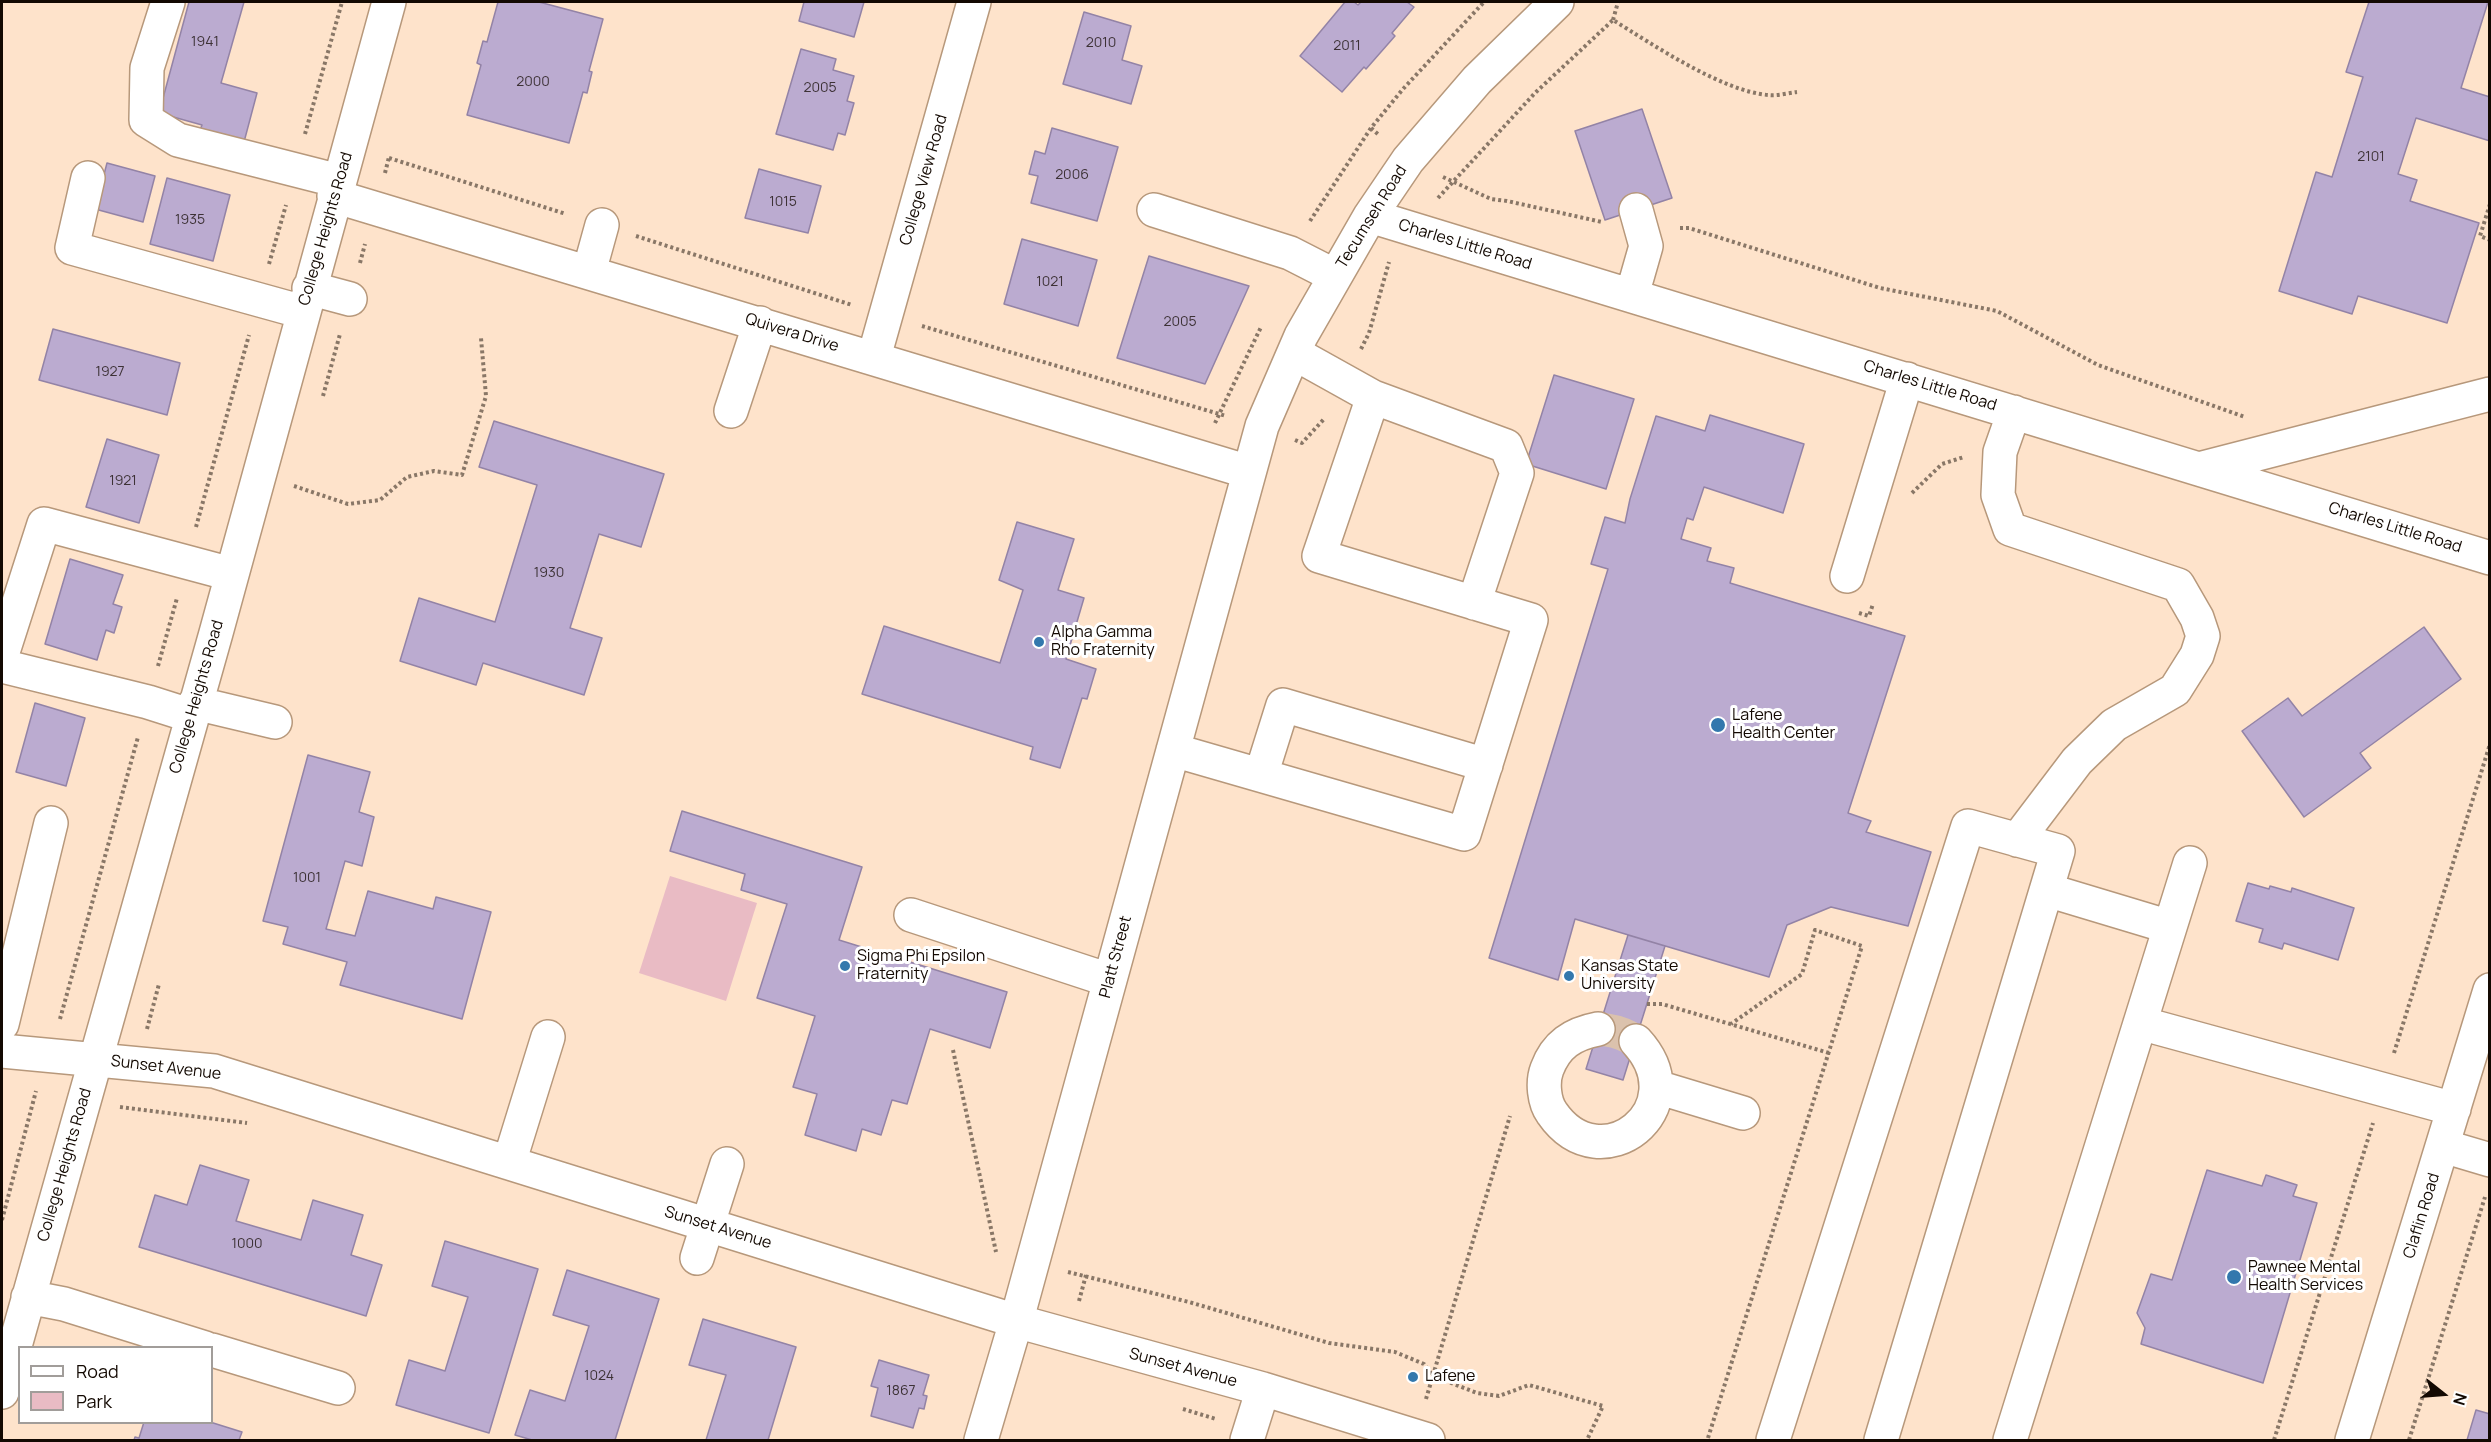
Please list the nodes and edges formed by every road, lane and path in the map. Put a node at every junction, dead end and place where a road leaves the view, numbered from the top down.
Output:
1 (168, 2) edge
2 (389, 2) edge
3 (974, 2) edge
4 (1557, 2) edge
5 (1618, 2) edge
6 (1613, 20) junction
7 (1797, 92) dead end
8 (1371, 128) dead end
9 (389, 158) dead end
10 (1408, 160) junction
11 (88, 178) dead end
12 (1453, 183) junction
13 (337, 189) junction
14 (2490, 204) edge
15 (1154, 210) dead end
16 (1370, 216) junction
17 (1639, 220) junction
18 (602, 225) junction
19 (1408, 227) junction
20 (2490, 240) edge
21 (589, 272) junction
22 (1335, 276) junction
23 (1632, 295) junction
24 (350, 299) dead end
25 (306, 300) junction
26 (886, 316) junction
27 (760, 323) junction
28 (481, 338) dead end
29 (1294, 353) junction
30 (874, 357) junction
31 (1907, 379) junction
32 (1345, 381) junction
33 (2490, 394) edge
34 (1373, 397) junction
35 (731, 411) dead end
36 (2014, 412) junction
37 (2255, 420) dead end
38 (1262, 426) junction
39 (2000, 452) junction
40 (2199, 468) junction
41 (1250, 472) junction
42 (258, 476) junction
43 (1907, 499) dead end
44 (2490, 558) edge
45 (231, 574) junction
46 (1847, 576) joint
47 (1876, 595) dead end
48 (1474, 603) junction
49 (2, 655) edge
50 (2, 666) edge
51 (194, 710) junction
52 (275, 722) dead end
53 (1173, 750) junction
54 (1486, 765) junction
55 (1261, 775) junction
56 (51, 823) dead end
57 (2017, 840) junction
58 (2190, 863) dead end
59 (2047, 890) junction
60 (911, 915) dead end
61 (2170, 927) junction
62 (1110, 980) junction
63 (2490, 990) edge
64 (1647, 1004) dead end
65 (2140, 1023) junction
66 (2, 1024) edge
67 (1731, 1024) junction
68 (1598, 1029) tunnel mouth
69 (548, 1037) dead end
70 (1636, 1041) tunnel mouth
71 (952, 1050) dead end
72 (2, 1051) edge
73 (1829, 1053) junction
74 (45, 1056) junction
75 (94, 1060) junction
76 (1657, 1088) junction
77 (2454, 1109) junction
78 (1743, 1113) dead end
79 (1510, 1115) dead end
80 (2443, 1146) junction
81 (2490, 1160) edge
82 (509, 1163) junction
83 (728, 1164) dead end
84 (2486, 1194) dead end
85 (2, 1220) edge
86 (708, 1225) junction
87 (697, 1258) dead end
88 (1032, 1264) junction
89 (28, 1297) junction
90 (1018, 1315) junction
91 (202, 1346) edge
92 (213, 1350) edge
93 (1432, 1376) junction
94 (338, 1388) dead end
95 (1263, 1389) junction
96 (2, 1394) edge
97 (18, 1400) edge
98 (1421, 1438) edge
99 (1708, 1438) dead end
100 (981, 1440) edge
101 (1247, 1440) edge
102 (1587, 1440) edge
103 (1773, 1440) edge
104 (1881, 1440) edge
105 (2010, 1440) edge
106 (2352, 1440) edge
107 (2409, 1440) edge

1 - 13 street, Quivera Drive
2 - 13 street, College Heights Road
3 - 26 street, College View Road
4 - 10 street, Tecumseh Road
5 - 6 path
6 - 7 path
6 - 12 path
8 - 10 path
9 - 18 path
10 - 12 path
10 - 16 street, Tecumseh Road
11 - 25 street
12 - 17 path
12 - 19 path
13 - 21 street, Quivera Drive
13 - 25 street, College Heights Road
14 - 20 path
15 - 22 street
16 - 19 street, Charles Little Road
16 - 22 street, Tecumseh Road
17 - 23 street
17 - 37 path
18 - 21 street
18 - 26 path
19 - 23 street, Charles Little Road
19 - 32 path
21 - 27 street, Quivera Drive
22 - 29 street, Tecumseh Road
23 - 31 street, Charles Little Road
24 - 25 street
25 - 42 street, College Heights Road
26 - 30 street, College View Road
26 - 38 path
27 - 30 street, Quivera Drive
27 - 35 street
28 - 42 path
29 - 32 street
29 - 38 street, Tecumseh Road
30 - 41 street, Quivera Drive
31 - 36 street, Charles Little Road
31 - 46 street
32 - 34 street
32 - 38 path
33 - 40 street
34 - 48 street
34 - 48 street
36 - 39 street
36 - 40 street, Charles Little Road
38 - 41 street, Tecumseh Road
39 - 43 path
39 - 57 street
40 - 44 street, Charles Little Road
41 - 53 street, Platt Street
42 - 45 street, College Heights Road
45 - 49 street
45 - 51 street, College Heights Road
46 - 47 path
48 - 54 street
50 - 51 street
51 - 52 street
51 - 75 street, College Heights Road
53 - 55 street
53 - 62 street, Platt Street
54 - 55 street
54 - 55 street
56 - 66 street
57 - 59 street
57 - 103 street
58 - 61 street
59 - 61 street
59 - 104 street
60 - 62 street
61 - 65 street
62 - 88 street, Platt Street
63 - 77 street, Claflin Road
64 - 67 path
65 - 77 street
65 - 105 street
67 - 73 path
67 - 73 path
68 - 76 street
69 - 82 street
70 - 76 street
71 - 90 path
72 - 74 street, Sunset Avenue
73 - 99 path
74 - 75 street, Sunset Avenue
74 - 85 path
75 - 82 street, Sunset Avenue
75 - 89 street, College Heights Road
76 - 78 street
77 - 80 street, Claflin Road
79 - 93 path
80 - 81 street
80 - 106 street, Claflin Road
82 - 86 street, Sunset Avenue
83 - 86 street
84 - 107 path
86 - 87 street
86 - 90 street, Sunset Avenue
88 - 90 street, Platt Street
88 - 93 path
89 - 91 street
89 - 96 street, College Heights Road
90 - 95 street, Sunset Avenue
90 - 100 street, Platt Street
92 - 94 street
93 - 98 path
93 - 102 path
95 - 98 street, Sunset Avenue
95 - 101 street
96 - 97 street

